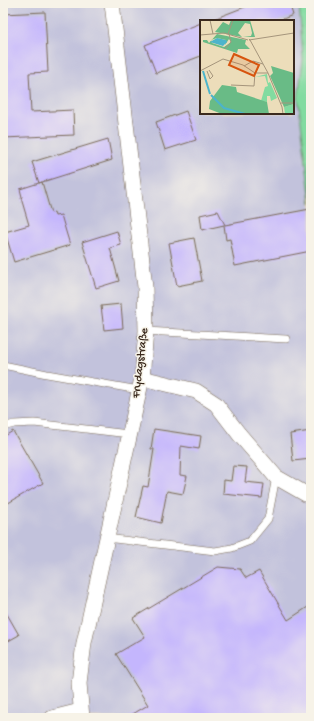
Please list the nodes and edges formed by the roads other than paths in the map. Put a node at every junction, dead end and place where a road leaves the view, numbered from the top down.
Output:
1 (112, 3) edge
2 (146, 331) junction
3 (286, 340) dead end
4 (3, 365) edge
5 (140, 384) junction
6 (3, 427) edge
7 (129, 434) junction
8 (276, 477) junction
9 (311, 497) edge
10 (106, 538) junction
11 (81, 714) edge
12 (52, 718) edge

1 - 2 street, Frydagstraße
2 - 3 lane
2 - 5 street, Frydagstraße
4 - 5 lane
5 - 7 street, Frydagstraße
5 - 8 street
6 - 7 lane
7 - 10 street, Frydagstraße
8 - 9 street
8 - 10 lane
10 - 11 street, Frydagstraße
11 - 12 street

